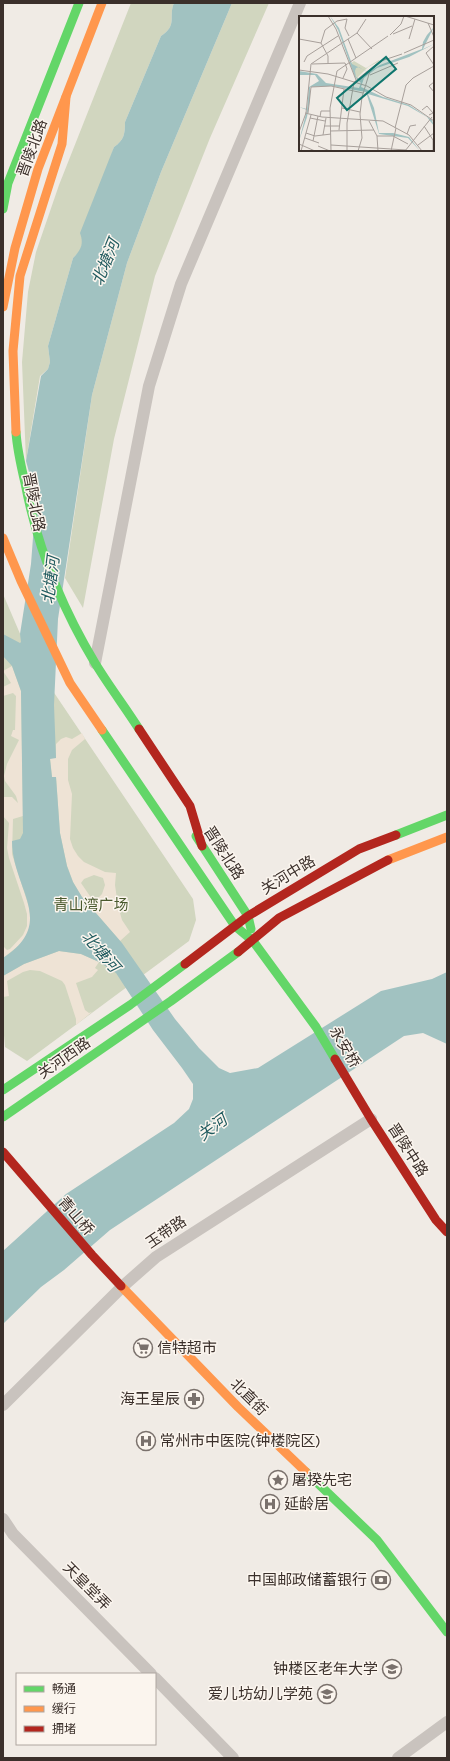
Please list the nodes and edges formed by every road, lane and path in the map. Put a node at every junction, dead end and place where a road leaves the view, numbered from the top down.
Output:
1 (80, 3) edge
2 (102, 3) edge
3 (300, 3) edge
4 (66, 97) junction
5 (38, 169) junction
6 (8, 182) junction
7 (3, 196) edge
8 (3, 209) edge
9 (6, 248) dead end
10 (3, 307) edge
11 (6, 401) dead end
12 (19, 500) dead end
13 (3, 538) edge
14 (58, 614) dead end
15 (79, 654) dead end
16 (95, 663) junction
17 (447, 815) edge
18 (184, 818) dead end
19 (447, 838) edge
20 (202, 846) junction
21 (248, 916) junction
22 (236, 926) junction
23 (253, 941) junction
24 (158, 984) joint
25 (349, 1082) joint
26 (3, 1090) edge
27 (3, 1117) edge
28 (371, 1119) junction
29 (3, 1152) edge
30 (447, 1232) edge
31 (92, 1255) joint
32 (122, 1287) junction
33 (3, 1405) edge
34 (3, 1519) edge
35 (447, 1632) edge
36 (150, 1673) edge
37 (156, 1679) edge
38 (447, 1722) edge
39 (233, 1758) edge
40 (398, 1758) edge

1 - 6 main road, 晋陵北路
2 - 4 main road, 晋陵北路
3 - 16 street
4 - 5 main road, 晋陵北路
4 - 16 main road
5 - 9 main road
5 - 10 main road, 晋陵北路
6 - 7 main road
6 - 8 main road, 晋陵北路
11 - 12 main road, 晋陵北路
13 - 22 main road, 晋陵北路
14 - 15 main road
16 - 20 main road
17 - 21 main road, 关河中路
18 - 20 main road, 晋陵北路
19 - 23 main road
20 - 21 main road, 晋陵北路
21 - 22 main road, 关河中路
21 - 23 main road, 晋陵北路
22 - 23 main road, 晋陵北路
22 - 24 main road, 关河中路
23 - 25 main road, 永安桥
23 - 27 main road, 关河西路
24 - 26 main road, 关河西路
25 - 28 main road, 晋陵中路
28 - 30 main road, 晋陵中路
28 - 32 street, 玉带路
29 - 31 main road, 青山桥
31 - 32 main road, 北直街
32 - 33 street, 玉带路
32 - 35 main road, 北直街
34 - 36 street, 天皇堂弄
37 - 39 street
38 - 40 street

